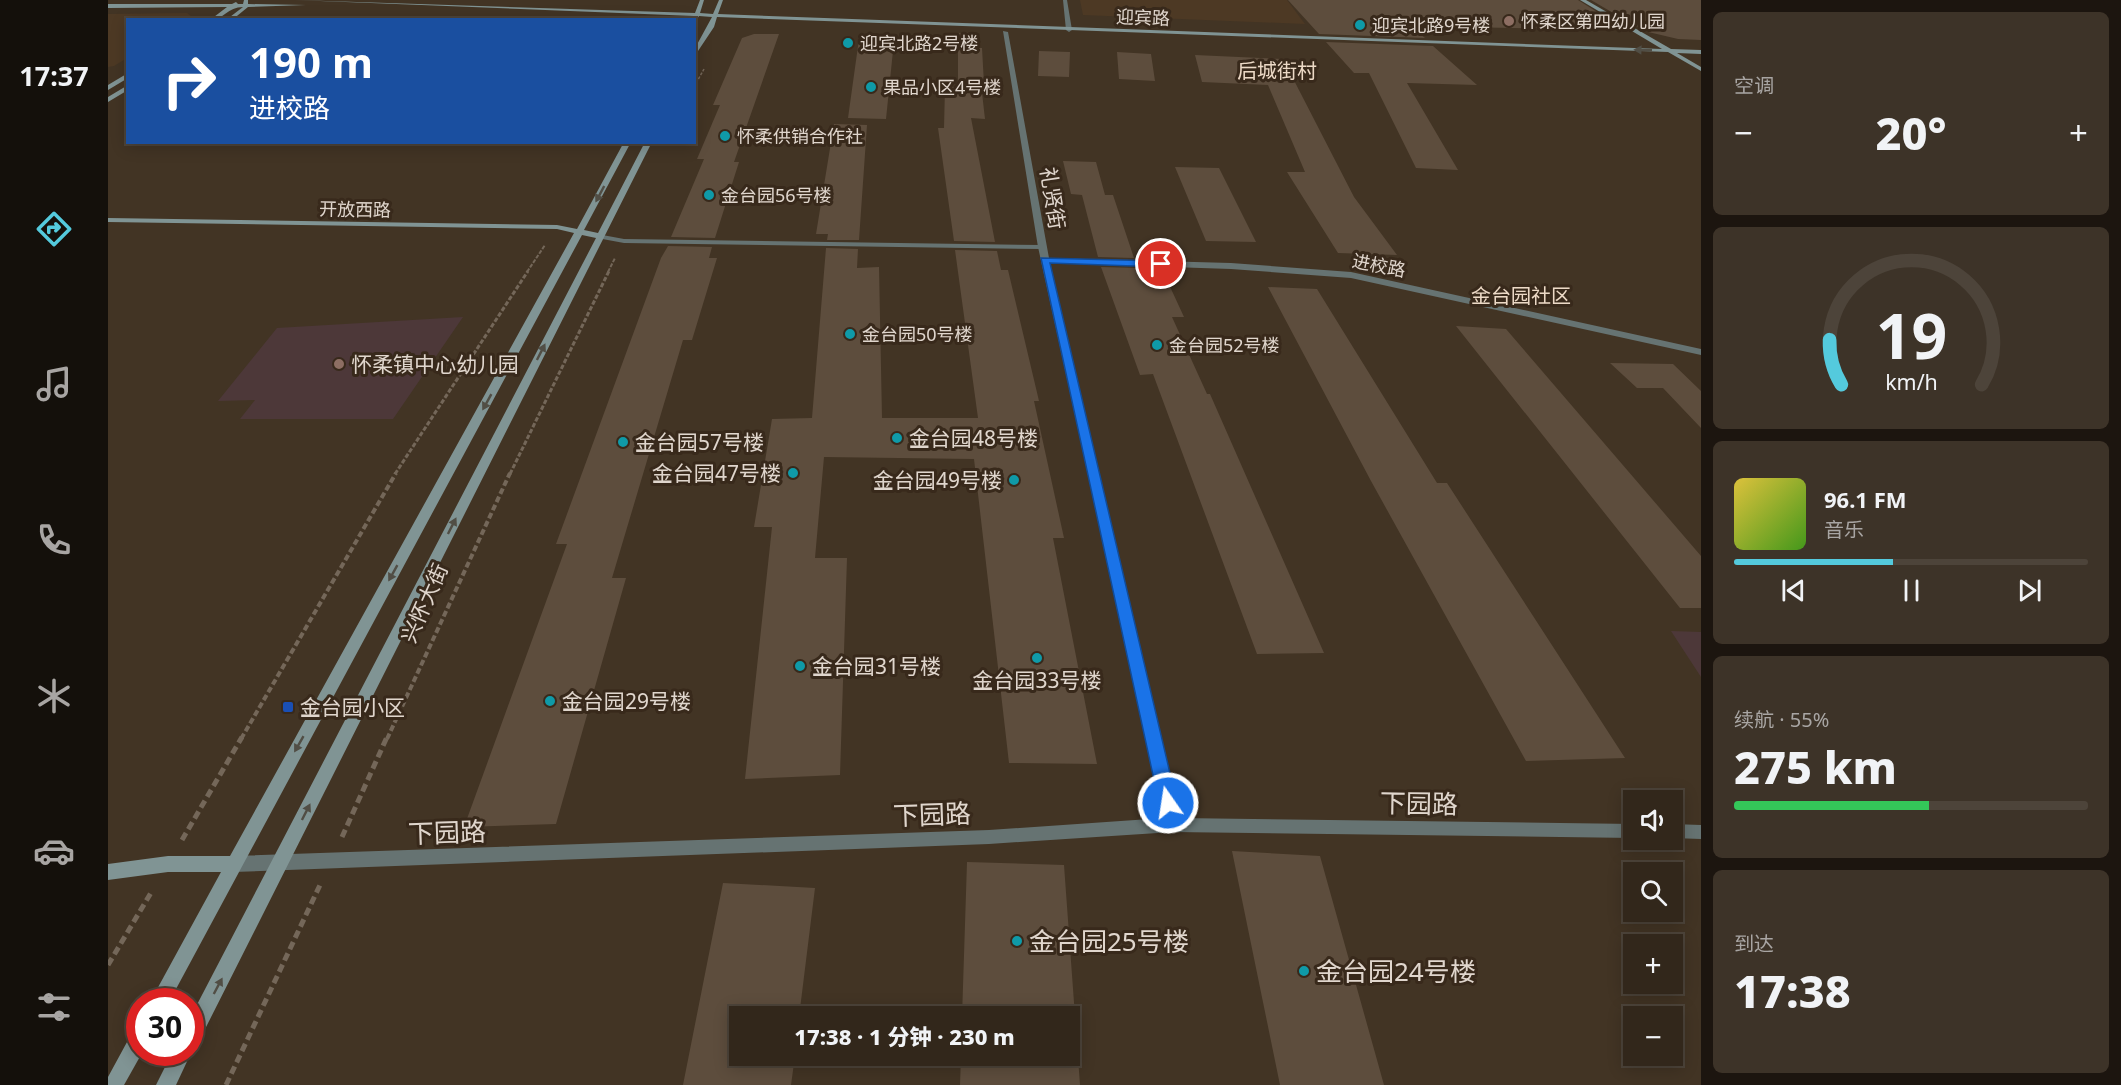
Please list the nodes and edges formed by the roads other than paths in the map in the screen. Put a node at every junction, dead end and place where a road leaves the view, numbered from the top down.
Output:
1 (196, 0) edge
2 (297, 0) edge
3 (702, 0) edge
4 (721, 0) edge
5 (1065, 0) edge
6 (1582, 0) edge
7 (245, 1) edge
8 (235, 3) junction
9 (108, 4) edge
10 (216, 18) edge
11 (230, 18) edge
12 (626, 18) edge
13 (674, 18) edge
14 (695, 18) edge
15 (696, 19) edge
16 (714, 19) junction
17 (1069, 30) junction
18 (1005, 32) junction
19 (696, 51) edge
20 (1671, 51) junction
21 (1701, 52) edge
22 (1684, 59) junction
23 (1701, 59) edge
24 (1701, 69) edge
25 (126, 76) edge
26 (108, 88) edge
27 (126, 88) edge
28 (108, 100) edge
29 (627, 144) edge
30 (648, 144) edge
31 (108, 220) edge
32 (580, 230) junction
33 (600, 236) junction
34 (1042, 247) junction
35 (1045, 260) junction
36 (1701, 352) edge
37 (1173, 825) junction
38 (1623, 831) edge
39 (1683, 831) edge
40 (1701, 832) edge
41 (280, 861) junction
42 (233, 864) junction
43 (108, 872) edge
44 (167, 988) edge
45 (204, 1010) edge
46 (126, 1063) edge
47 (176, 1066) edge
48 (114, 1085) edge
49 (166, 1085) edge

1 - 9 main road
2 - 13 main road, 迎宾路
3 - 14 main road
4 - 16 main road
5 - 17 street
6 - 20 main road
7 - 8 main road
7 - 11 main road
7 - 12 main road
8 - 9 main road
8 - 10 main road
15 - 16 main road, 迎宾路
16 - 17 main road, 迎宾路
16 - 18 main road, 迎宾路
16 - 19 main road
20 -> 17 main road, 迎宾路
18 - 22 main road, 迎宾路
18 - 34 street, 礼贤街
20 - 21 main road, 迎宾路
20 - 22 main road
22 - 23 main road, 迎宾路
22 - 24 main road
25 - 26 main road
27 - 28 main road
29 -> 32 main road, 兴怀大街
30 - 33 main road, 兴怀大街
31 - 32 main road, 开放西路
32 - 33 main road, 开放西路
32 -> 42 main road, 兴怀大街
33 - 34 street
41 -> 33 main road, 兴怀大街
34 - 35 street, 礼贤街
35 - 36 street, 进校路
35 - 37 street, 礼贤街
37 - 38 street, 下园路
37 - 41 street, 下园路
39 - 40 street
41 - 42 street, 下园路
45 -> 41 main road, 兴怀大街
42 - 43 main road
42 - 44 main road, 兴怀大街
46 - 48 main road
47 - 49 main road

